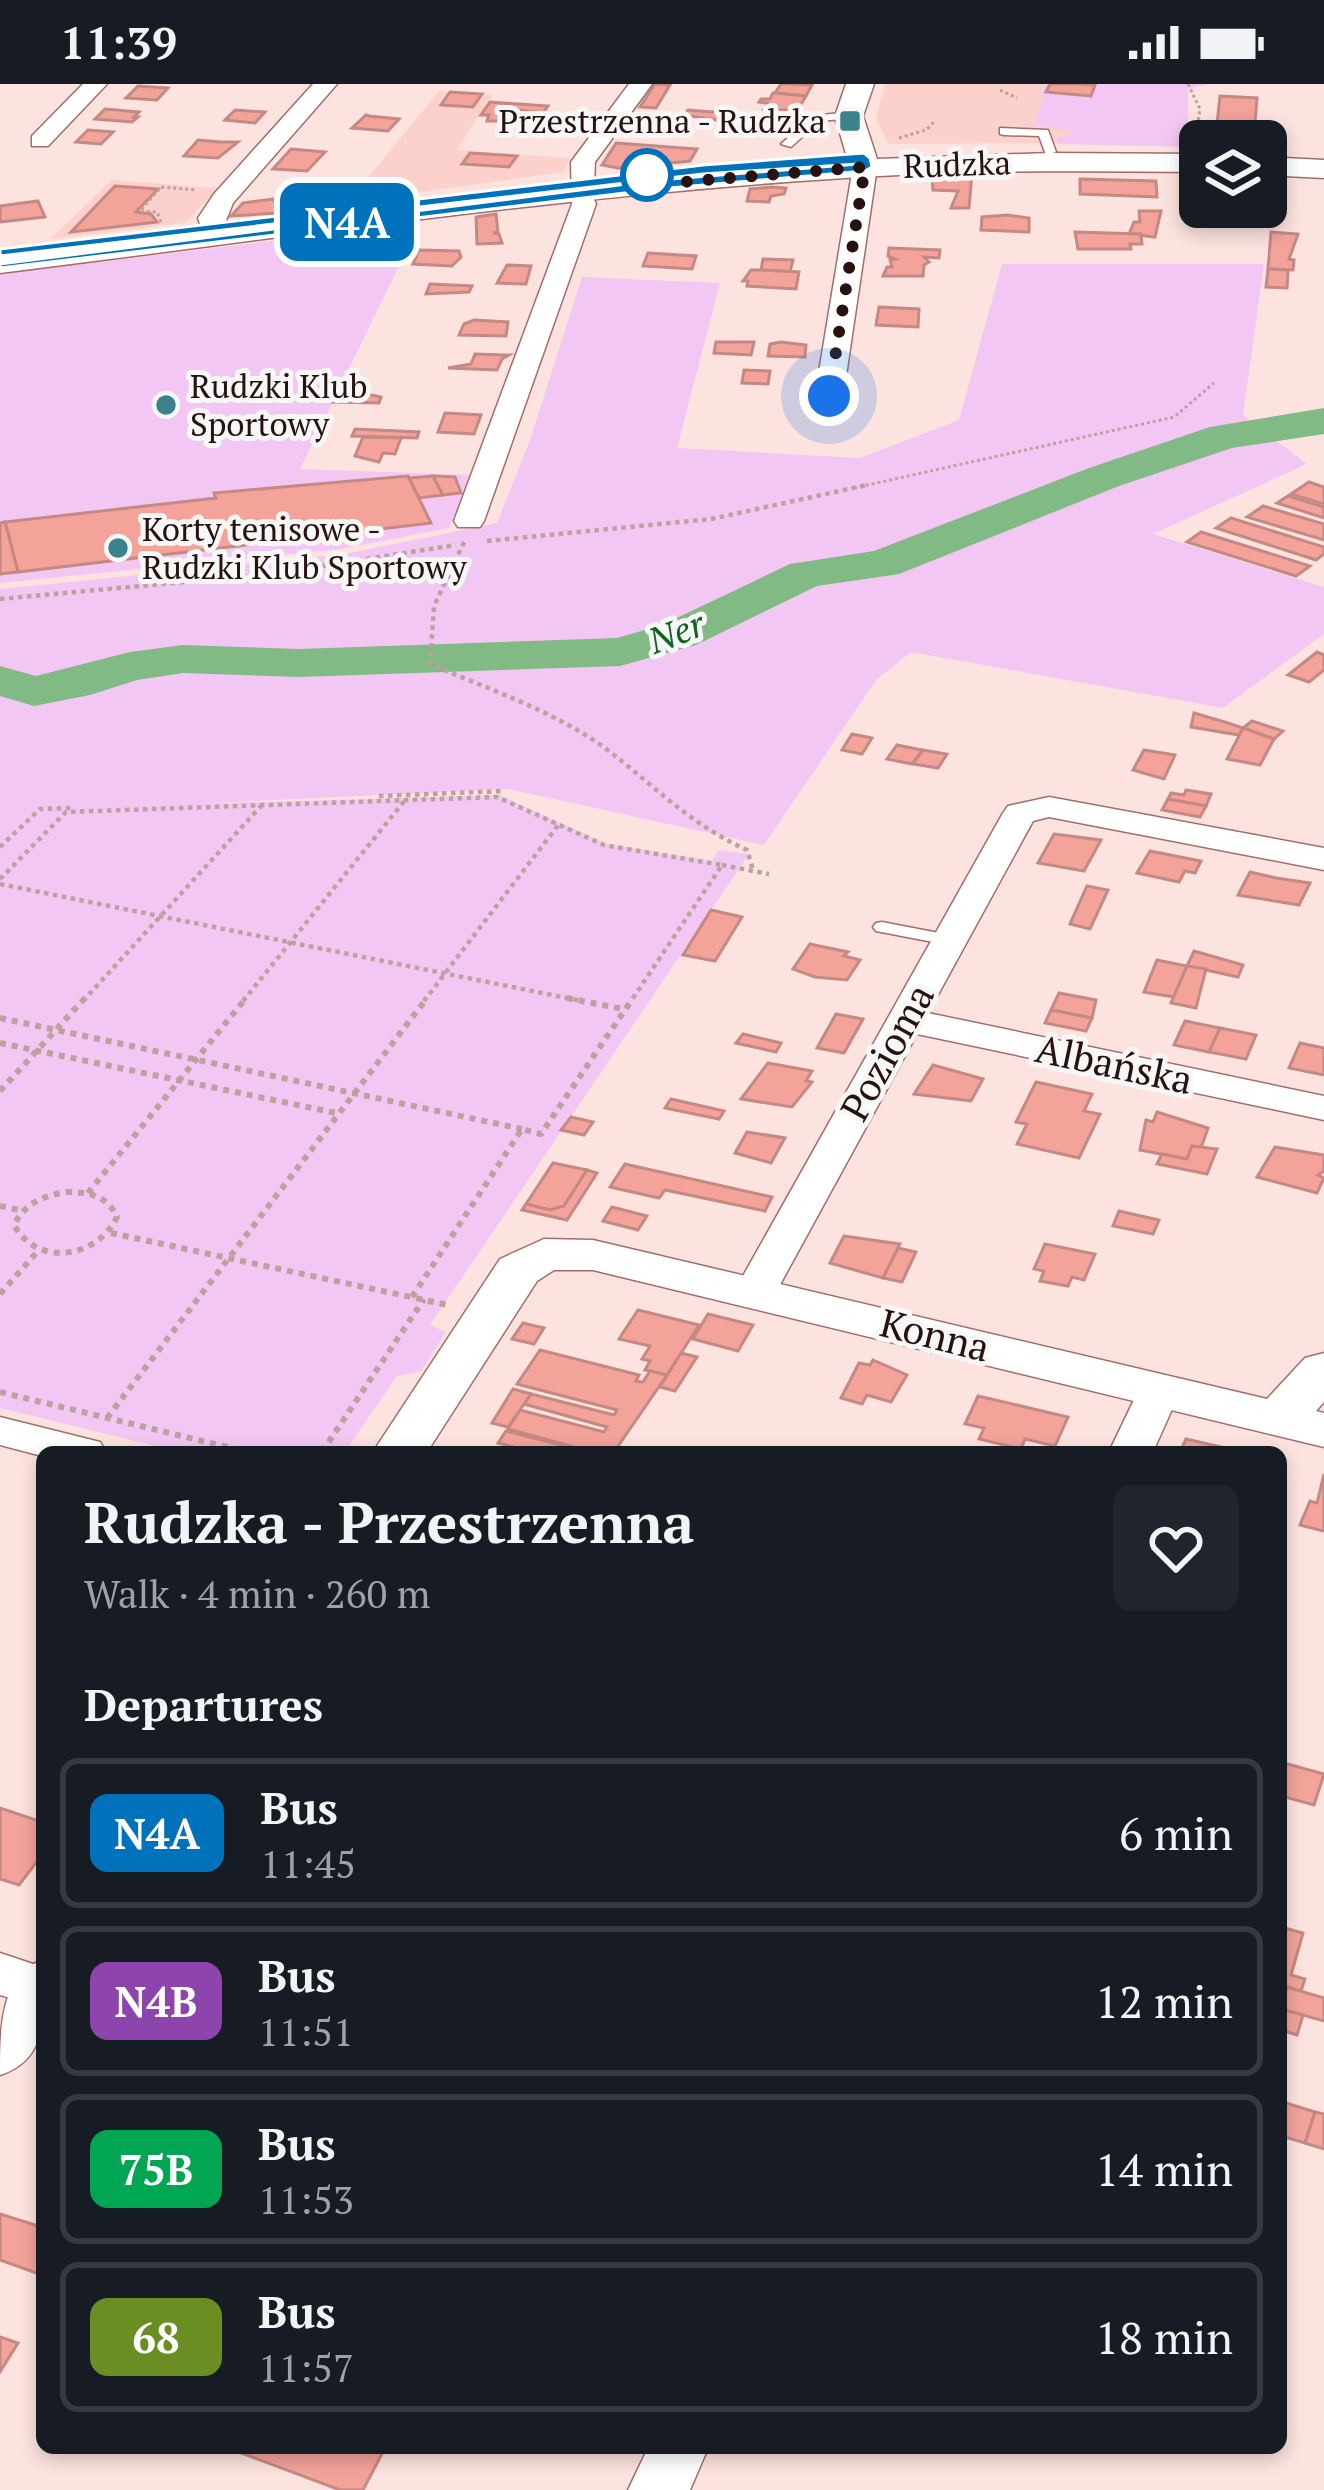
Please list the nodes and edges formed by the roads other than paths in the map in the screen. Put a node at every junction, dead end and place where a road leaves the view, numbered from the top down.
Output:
1 (96, 84) edge
2 (326, 84) edge
3 (641, 84) edge
4 (860, 84) edge
5 (849, 116) junction
6 (1004, 131) dead end
7 (40, 141) dead end
8 (787, 144) dead end
9 (1050, 152) junction
10 (1179, 155) edge
11 (1179, 157) edge
12 (1287, 158) edge
13 (1324, 160) edge
14 (864, 162) junction
15 (1287, 167) edge
16 (1324, 169) edge
17 (582, 188) junction
18 (212, 228) junction
19 (5, 258) edge
20 (829, 396) dead end
21 (473, 536) road end
22 (1320, 854) edge
23 (882, 927) dead end
24 (949, 940) junction
25 (905, 1020) junction
26 (1324, 1108) edge
27 (755, 1292) junction
28 (1324, 1370) edge
29 (1159, 1389) junction
30 (1301, 1424) edge
31 (0, 1431) edge
32 (95, 1435) edge
33 (404, 1446) edge
34 (1133, 1446) edge
35 (27, 1982) edge
36 (0, 2049) edge
37 (675, 2454) edge
38 (659, 2490) edge

1 - 7 street
2 - 18 street
3 - 17 street
4 - 5 street
5 - 8 lane
5 - 14 street
6 - 9 lane
9 - 10 street, Rudzka
9 - 14 street, Rudzka
11 - 14 street, Rudzka
12 - 13 street
14 - 17 street, Rudzka
14 - 20 street
15 - 16 street
17 - 18 street, Rudzka
17 - 19 street, Rudzka
17 - 21 street
18 - 19 street, Rudzka
22 - 24 street, Pozioma
23 - 24 lane
24 - 25 street, Pozioma
25 - 26 street, Albańska
25 - 27 street, Pozioma
27 - 29 street, Konna
27 - 33 street, Konna
28 - 30 street
29 - 30 street, Konna
29 - 34 street
31 - 32 street
35 - 36 street
37 - 38 street

